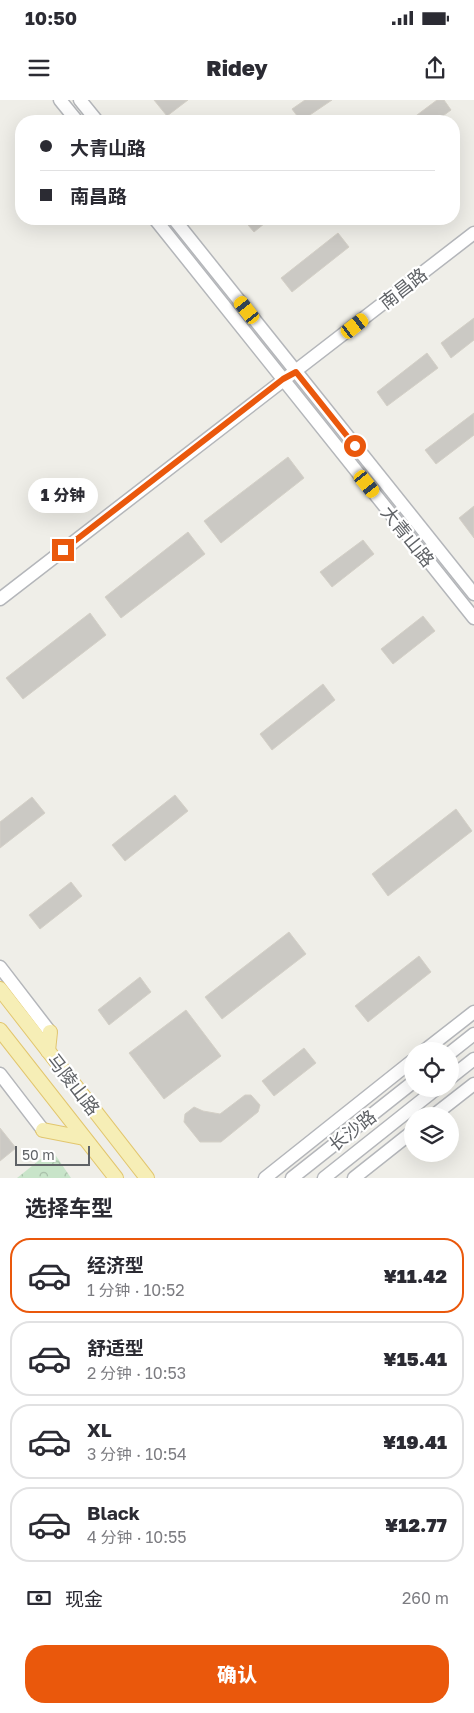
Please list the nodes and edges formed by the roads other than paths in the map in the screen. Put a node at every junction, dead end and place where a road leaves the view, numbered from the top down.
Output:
1 (60, 100) edge
2 (80, 100) edge
3 (72, 115) edge
4 (92, 115) edge
5 (160, 225) edge
6 (179, 225) edge
7 (474, 233) edge
8 (296, 372) junction
9 (283, 379) junction
10 (474, 594) edge
11 (0, 599) edge
12 (474, 618) edge
13 (0, 967) edge
14 (0, 989) edge
15 (474, 1012) edge
16 (0, 1030) edge
17 (50, 1032) joint
18 (474, 1034) edge
19 (436, 1042) edge
20 (459, 1046) edge
21 (48, 1051) junction
22 (474, 1059) edge
23 (404, 1067) edge
24 (459, 1071) edge
25 (0, 1074) edge
26 (474, 1084) edge
27 (404, 1088) edge
28 (426, 1097) edge
29 (445, 1107) edge
30 (43, 1130) joint
31 (319, 1135) junction
32 (84, 1138) junction
33 (404, 1138) edge
34 (317, 1158) junction
35 (116, 1178) edge
36 (147, 1178) edge
37 (265, 1178) edge
38 (292, 1178) edge
39 (324, 1178) edge
40 (354, 1178) edge

1 - 3 street
2 - 4 street
5 - 9 street, 大青山路
6 - 8 street, 大青山路
7 - 8 street, 南昌路
8 - 9 street, 南昌路
8 - 10 street, 大青山路
9 - 11 street, 南昌路
9 - 12 street, 大青山路
13 - 17 street
14 - 21 main road, 马陵山路
15 - 19 street
16 - 32 main road, 马陵山路
17 - 21 main road
18 - 20 street
21 - 36 main road, 马陵山路
22 - 24 street
23 - 31 street
25 - 30 street
26 - 29 street
27 - 34 street, 长沙路
28 - 39 street, 长沙路
30 - 32 main road
31 - 34 street
31 - 37 street
32 - 35 main road, 马陵山路
33 - 40 street
34 - 38 street, 长沙路

